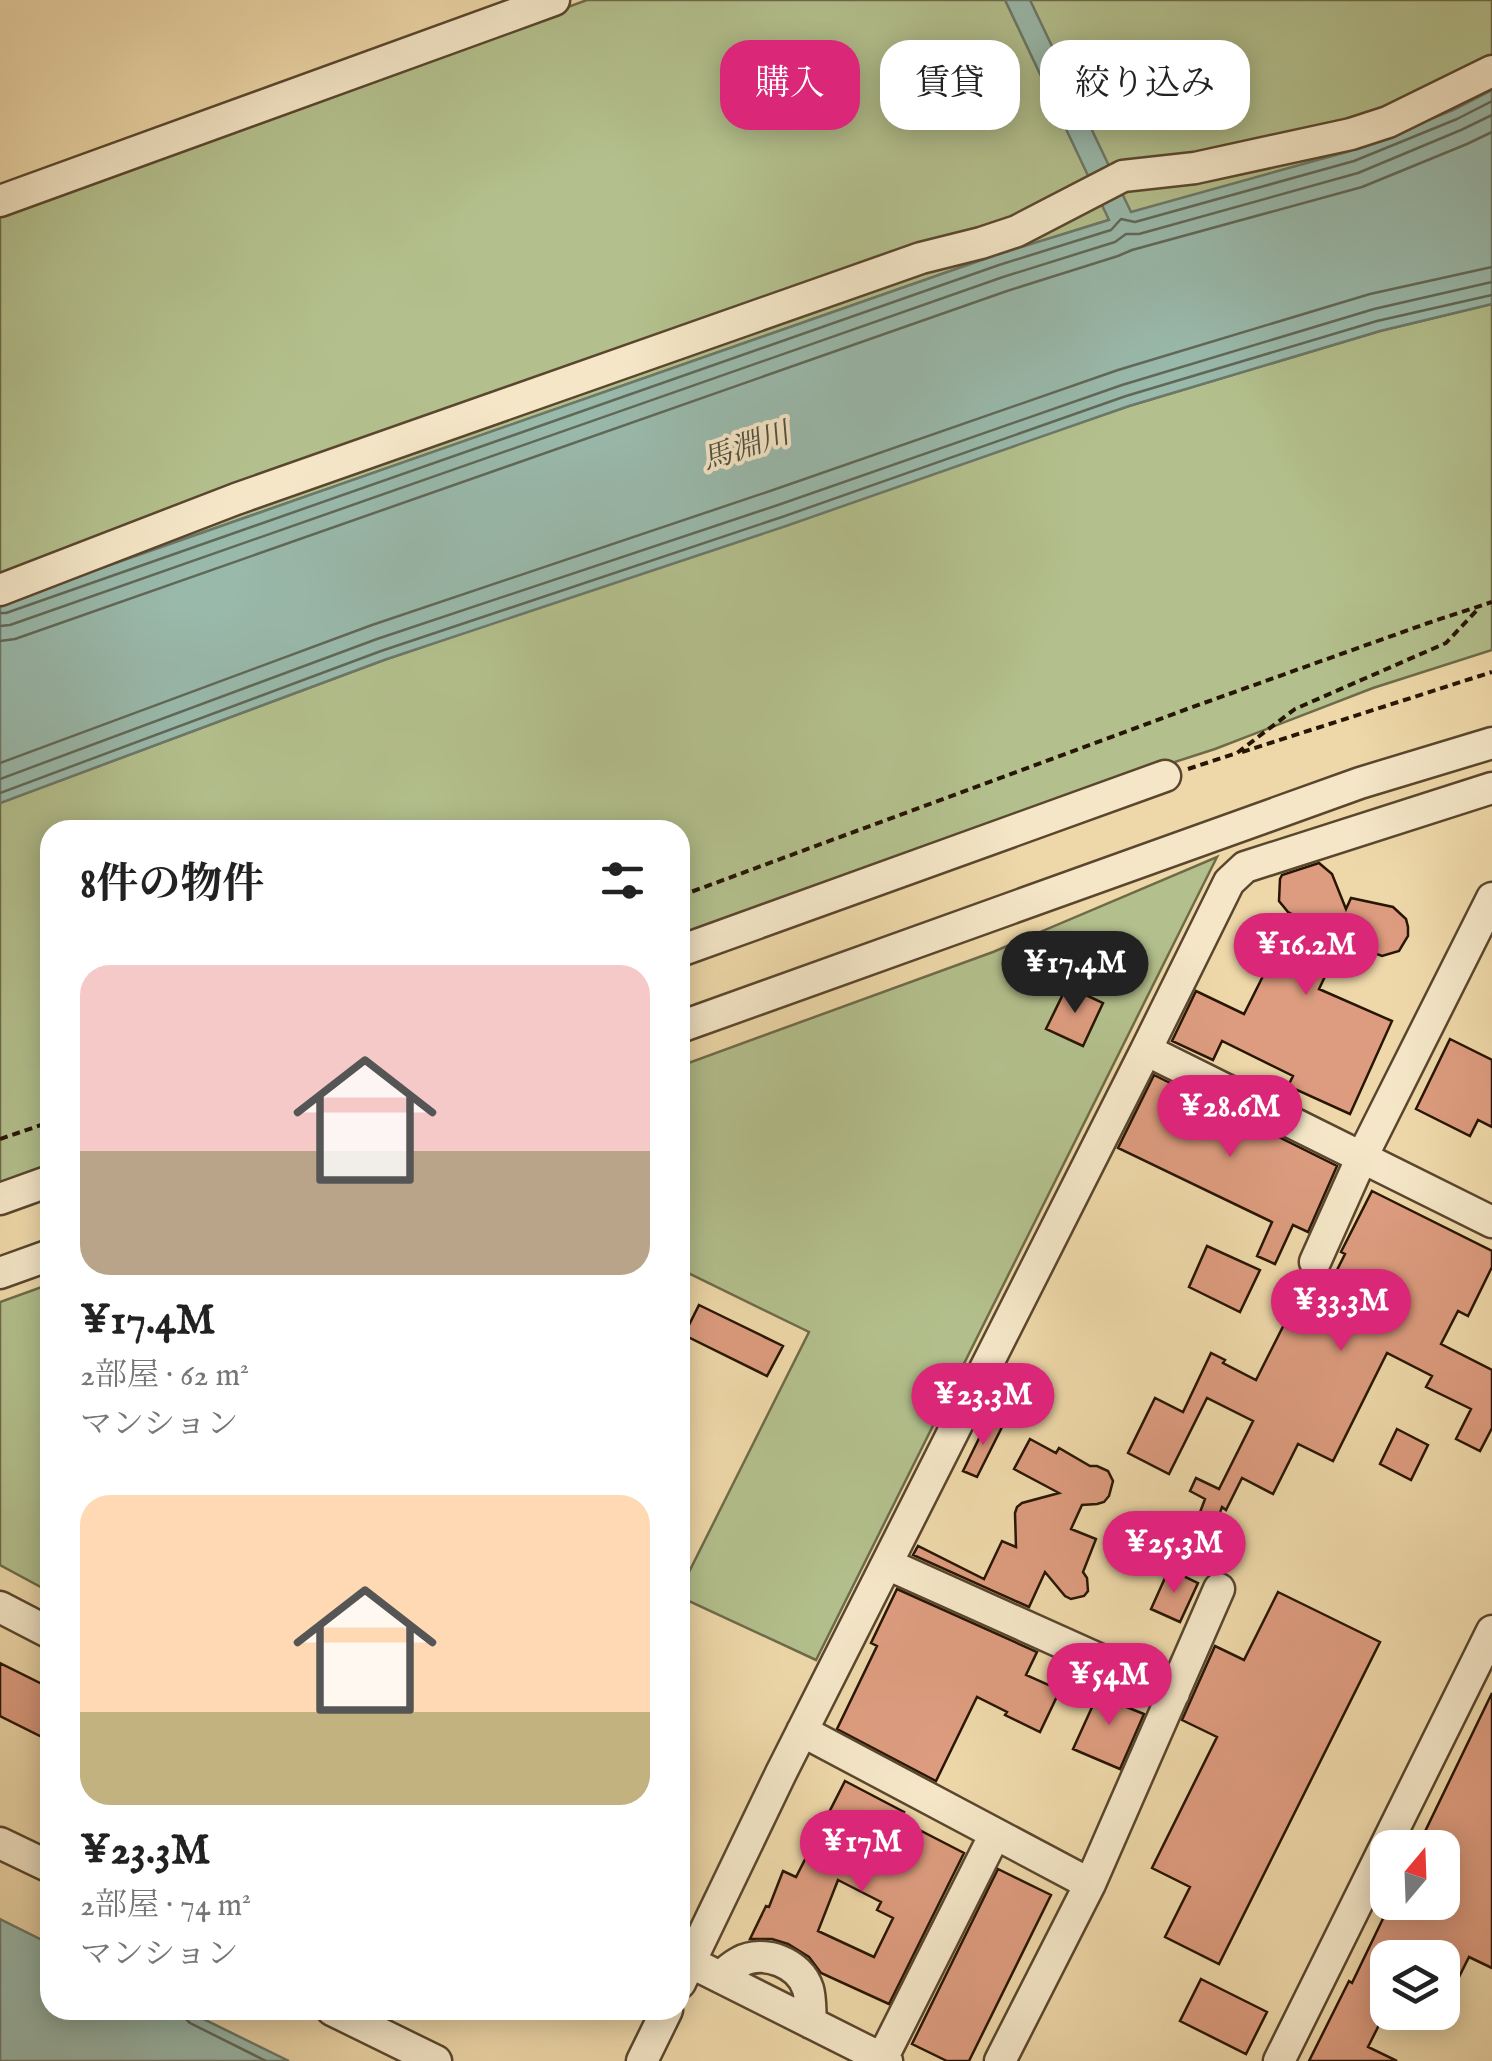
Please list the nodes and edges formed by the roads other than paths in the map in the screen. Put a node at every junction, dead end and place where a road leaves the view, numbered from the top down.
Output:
1 (554, 0) edge
2 (1492, 71) edge
3 (0, 201) edge
4 (0, 590) edge
5 (1492, 743) edge
6 (1165, 776) road end
7 (1492, 788) edge
8 (1492, 898) edge
9 (690, 947) edge
10 (690, 1023) edge
11 (1146, 1050) junction
12 (1362, 1157) junction
13 (40, 1185) edge
14 (0, 1199) edge
15 (1492, 1222) edge
16 (40, 1259) edge
17 (1315, 1262) dead end
18 (0, 1273) edge
19 (887, 1564) junction
20 (1219, 1590) dead end
21 (0, 1607) edge
22 (40, 1628) edge
23 (1492, 1631) edge
24 (1174, 1693) junction
25 (802, 1731) junction
26 (995, 1834) junction
27 (0, 1843) edge
28 (40, 1863) edge
29 (1090, 1884) junction
30 (690, 1962) edge
31 (690, 1973) edge
32 (720, 1977) junction
33 (352, 2020) edge
34 (662, 2020) edge
35 (811, 2023) junction
36 (883, 2060) edge
37 (436, 2061) edge
38 (642, 2061) edge
39 (1000, 2061) edge
40 (1279, 2061) edge

1 - 3 street
2 - 4 street
5 - 10 street
6 - 9 street
7 - 11 street
8 - 12 street
11 - 12 street
11 - 19 street
12 - 15 street
12 - 17 street
13 - 14 street
16 - 18 street
19 - 24 street
19 - 25 street
20 - 24 street
21 - 22 street
23 - 40 street
24 - 29 street
25 - 26 street
25 - 30 street
26 - 29 street
26 - 36 street
27 - 28 street
29 - 39 street
31 - 32 street
32 - 35 street
32 - 35 street
33 - 37 street
34 - 38 street
35 - 36 street

